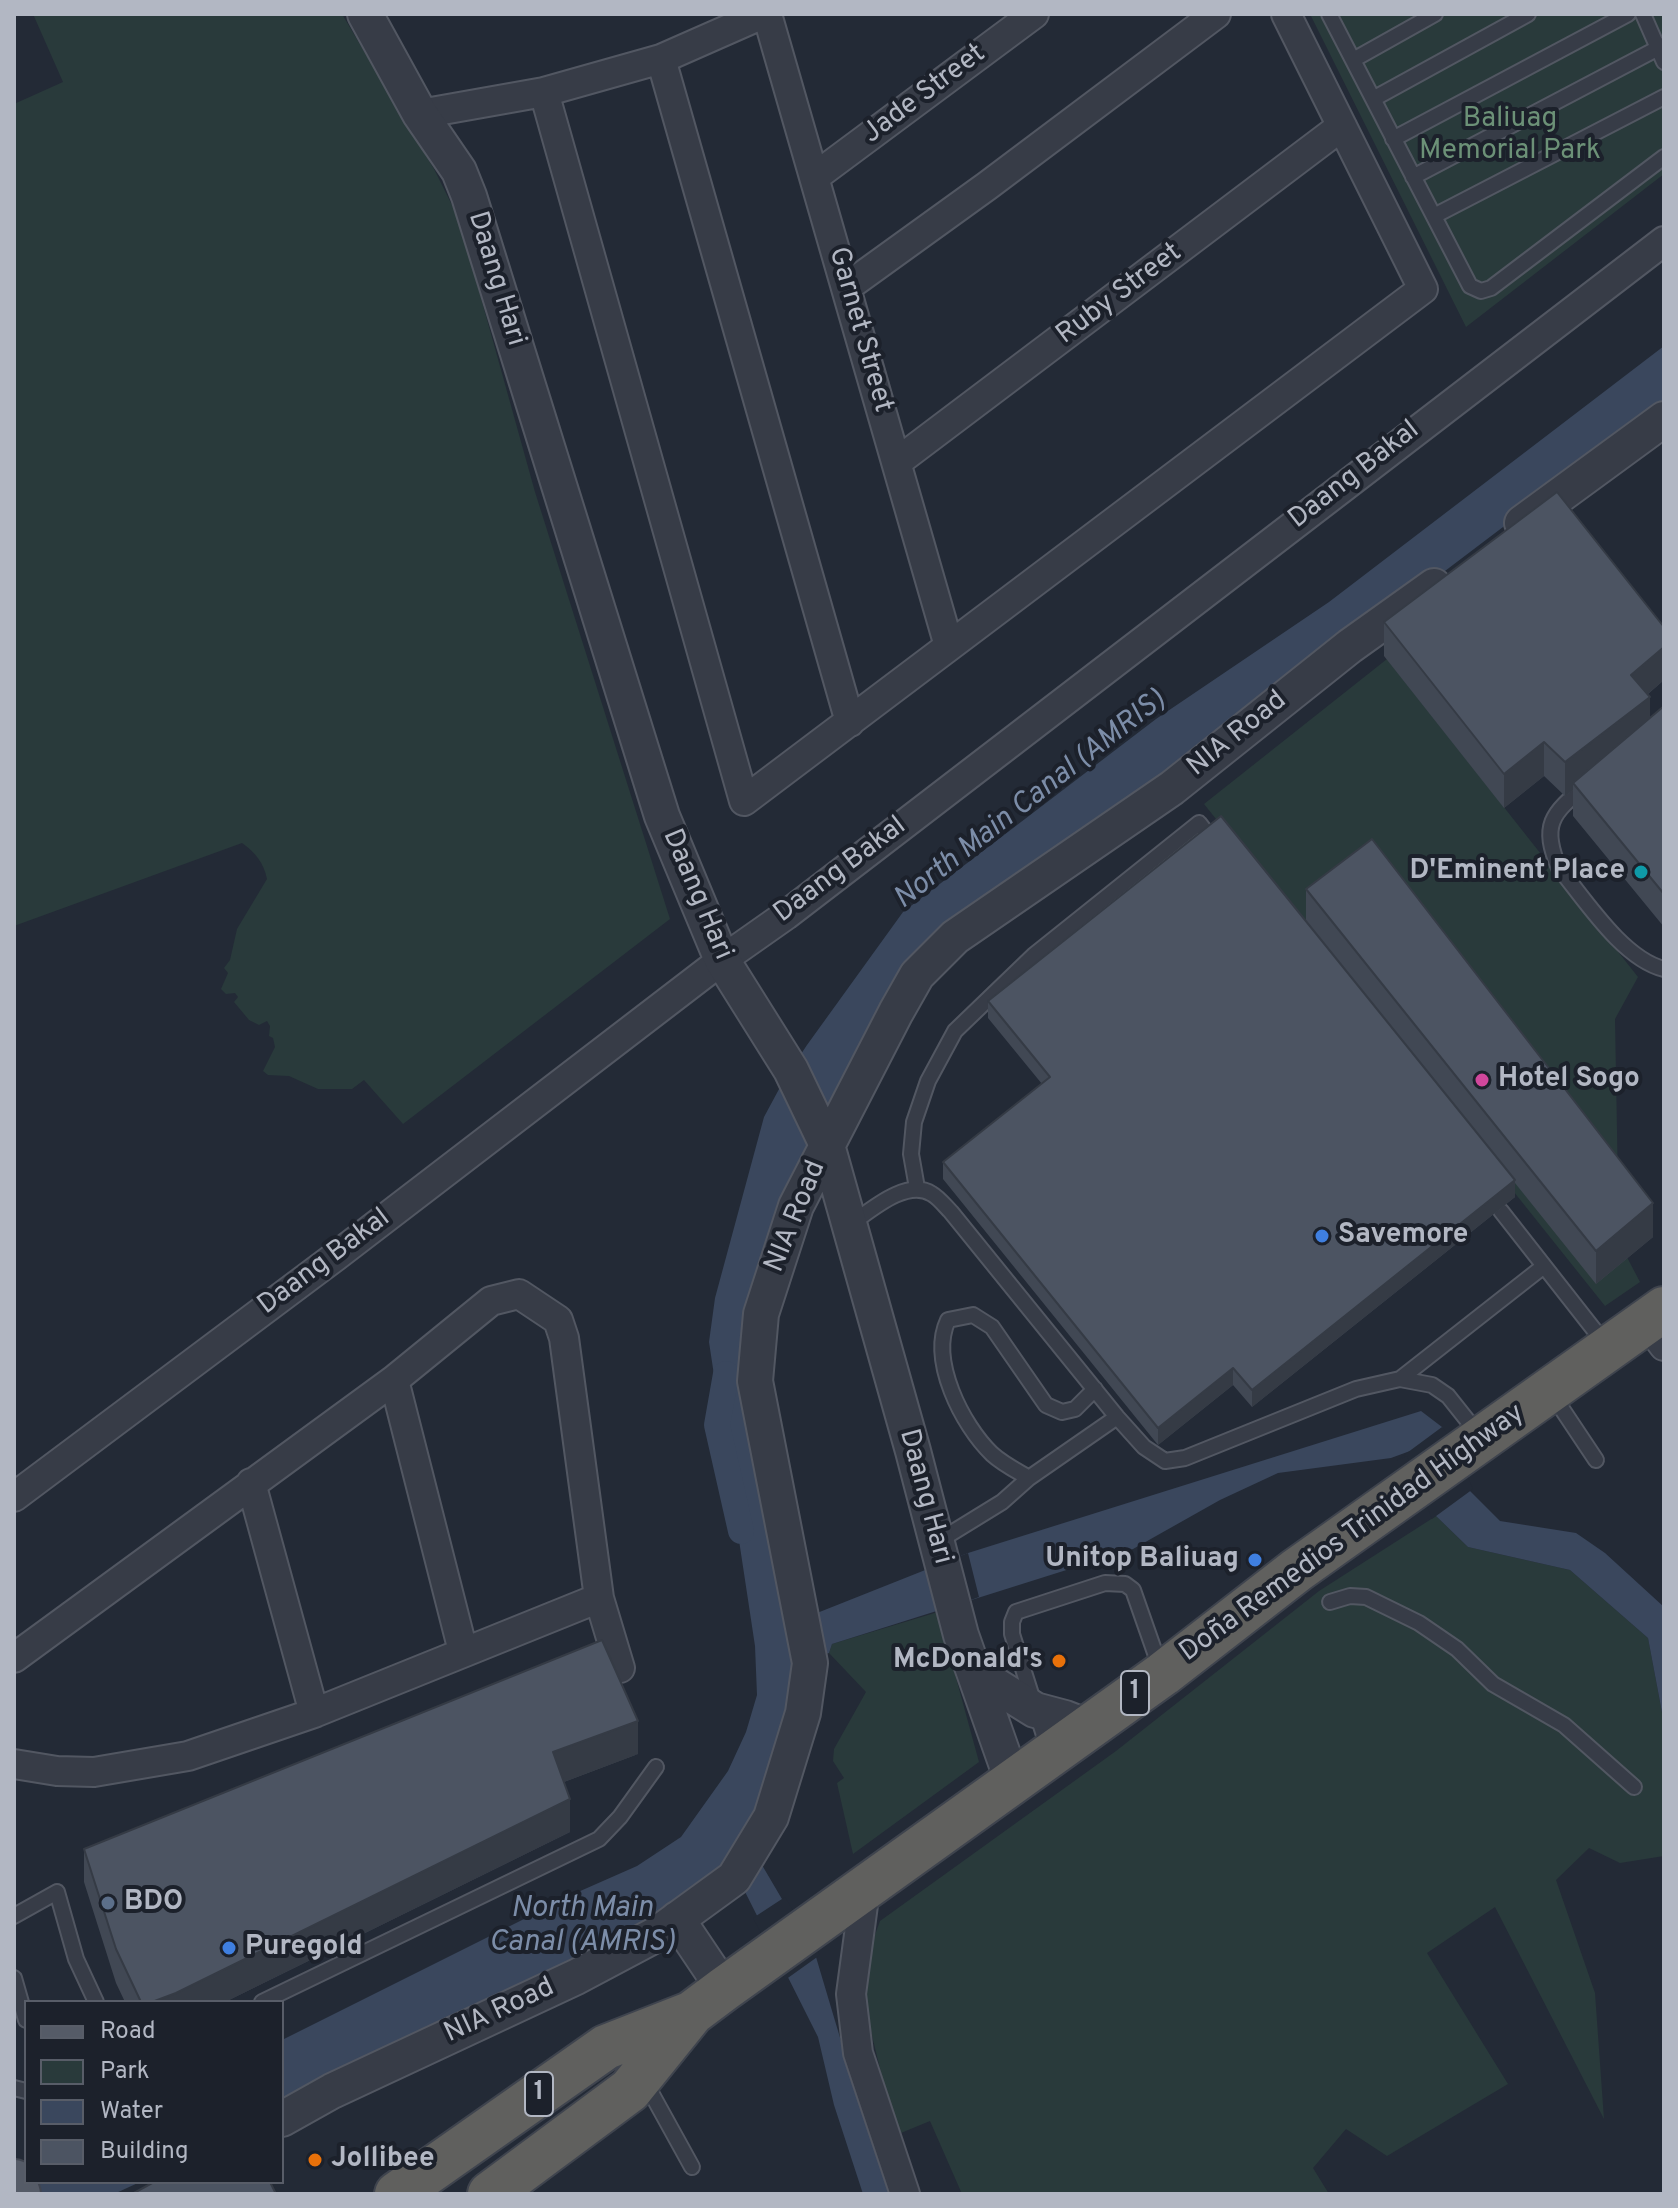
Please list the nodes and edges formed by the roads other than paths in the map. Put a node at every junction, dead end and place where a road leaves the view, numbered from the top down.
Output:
1 (365, 14) edge
2 (765, 14) edge
3 (1034, 14) edge
4 (1216, 14) edge
5 (1286, 14) edge
6 (1329, 14) edge
7 (1435, 14) edge
8 (1528, 14) edge
9 (1628, 14) edge
10 (1643, 14) edge
11 (1662, 52) edge
12 (661, 59) junction
13 (1353, 60) junction
14 (544, 92) junction
15 (1664, 97) edge
16 (1373, 99) junction
17 (420, 114) junction
18 (1342, 126) junction
19 (1393, 139) junction
20 (1664, 157) edge
21 (816, 176) junction
22 (1413, 177) junction
23 (1434, 216) junction
24 (1664, 241) edge
25 (847, 287) junction
26 (1664, 419) edge
27 (897, 462) junction
28 (1502, 537) edge
29 (1464, 565) edge
30 (949, 646) junction
31 (850, 722) junction
32 (1604, 773) edge
33 (1209, 836) edge
34 (722, 960) junction
35 (1664, 969) edge
36 (827, 1145) junction
37 (917, 1188) junction
38 (1501, 1211) dead end
39 (849, 1225) junction
40 (1544, 1266) junction
41 (1658, 1326) edge
42 (1608, 1348) junction
43 (1400, 1379) junction
44 (394, 1380) junction
45 (1095, 1389) junction
46 (1550, 1390) junction
47 (1117, 1417) junction
48 (1466, 1450) junction
49 (1596, 1460) dead end
50 (1029, 1478) junction
51 (251, 1483) junction
52 (14, 1497) edge
53 (940, 1555) junction
54 (599, 1598) junction
55 (1330, 1602) dead end
56 (463, 1651) junction
57 (14, 1658) edge
58 (620, 1668) dead end
59 (974, 1672) junction
60 (1163, 1674) junction
61 (1035, 1710) junction
62 (314, 1713) junction
63 (1088, 1727) junction
64 (1050, 1754) junction
65 (14, 1764) edge
66 (656, 1767) dead end
67 (1012, 1780) junction
68 (1634, 1787) dead end
69 (865, 1890) junction
70 (14, 1916) edge
71 (677, 1919) junction
72 (14, 1978) edge
73 (95, 2000) edge
74 (266, 2000) edge
75 (708, 2001) junction
76 (24, 2013) edge
77 (633, 2070) junction
78 (284, 2118) edge
79 (692, 2167) dead end
80 (14, 2182) edge
81 (18, 2194) edge
82 (397, 2194) edge
83 (444, 2194) edge
84 (490, 2194) edge
85 (905, 2194) edge

1 - 17 street, Daang Hari
2 - 12 street
2 - 21 street, Garnet Street
3 - 21 street, Jade Street
4 - 25 street
5 - 18 street
6 - 13 lane
7 - 13 lane
8 - 16 lane
9 - 19 lane
10 - 11 lane
11 - 22 lane
12 - 14 street
12 - 31 street
13 - 16 lane
14 - 17 street
14 - 31 street
15 - 23 lane
16 - 19 lane
17 - 34 street, Daang Hari
18 - 27 street, Ruby Street
18 - 30 street
19 - 22 lane
20 - 23 lane
21 - 25 street, Garnet Street
22 - 23 lane
24 - 34 street, Daang Bakal
25 - 27 street, Garnet Street
26 - 28 street
27 - 30 street, Garnet Street
29 - 36 street, NIA Road
30 - 31 street
32 - 35 lane
33 - 37 lane
34 - 36 street, Daang Hari
34 - 52 street, Daang Bakal
36 - 39 street, Daang Hari
36 - 71 street, NIA Road
37 - 39 lane
37 - 45 lane
38 - 40 lane
39 - 53 street, Daang Hari
40 - 42 lane
40 - 43 lane
41 - 42 highway, Doña Remedios Trinidad Highway / 1
42 - 46 highway, Doña Remedios Trinidad Highway / 1
43 - 47 lane
43 - 48 lane
44 - 51 street
44 - 54 street
44 - 56 street
45 - 47 lane
45 - 50 lane
46 - 48 highway, Doña Remedios Trinidad Highway / 1
46 - 49 lane
47 - 50 lane
48 - 60 highway, Doña Remedios Trinidad Highway / 1
50 - 53 lane
51 - 57 street
51 - 62 street
53 - 59 street, Daang Hari
54 - 56 street
54 - 58 street
55 - 68 lane
56 - 62 street
59 - 61 street
59 - 67 street, Daang Hari
60 - 61 lane
60 - 63 highway, Doña Remedios Trinidad Highway / 1
61 - 63 street
61 - 64 lane
62 - 65 street
63 - 64 highway, Doña Remedios Trinidad Highway / 1
64 - 67 highway, Doña Remedios Trinidad Highway / 1
66 - 74 lane
67 - 69 highway, Doña Remedios Trinidad Highway / 1
69 - 75 highway, Doña Remedios Trinidad Highway / 1
69 - 85 street
70 - 73 lane
71 - 75 street
71 - 78 street, NIA Road
72 - 76 lane
75 - 77 highway, 1
75 - 82 highway, Doña Remedios Trinidad Highway / 1
77 - 79 lane
77 - 83 highway, 1
77 - 84 highway, 1
80 - 81 main road

